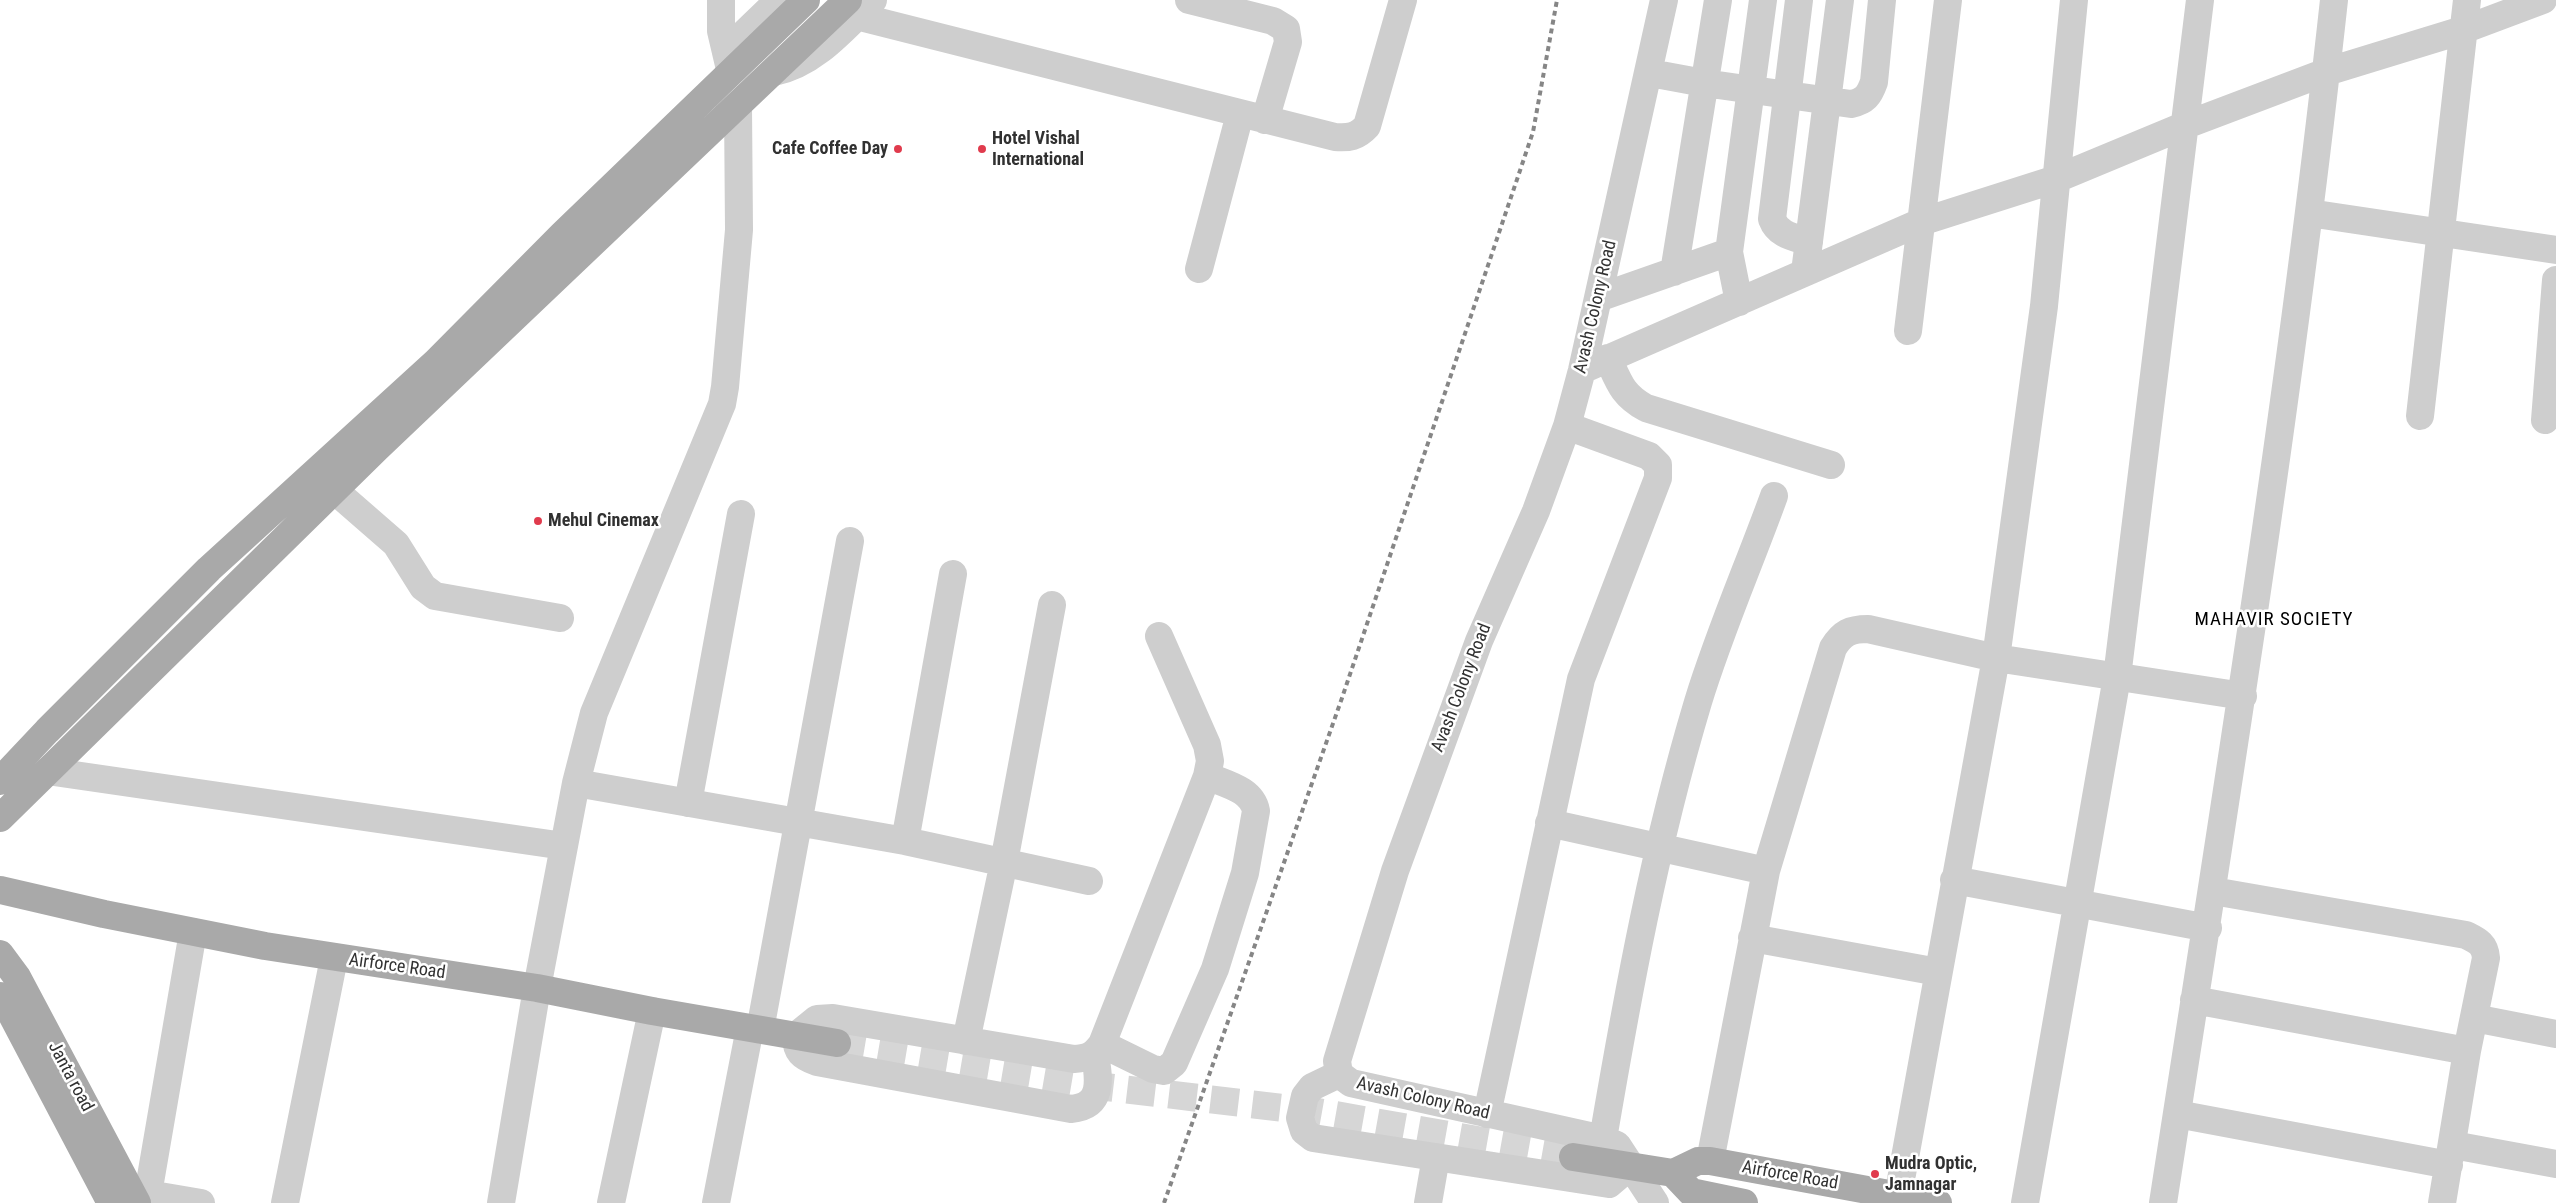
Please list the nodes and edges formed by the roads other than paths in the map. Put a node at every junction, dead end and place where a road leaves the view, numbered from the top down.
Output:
1 (721, 0) edge
2 (806, 0) edge
3 (1189, 0) edge
4 (1403, 0) edge
5 (1664, 0) edge
6 (1718, 0) edge
7 (1763, 0) edge
8 (1799, 0) edge
9 (1840, 0) edge
10 (1882, 0) edge
11 (1948, 0) edge
12 (2074, 0) edge
13 (2200, 0) edge
14 (2334, 0) edge
15 (2467, 0) edge
16 (2543, 0) edge
17 (859, 5) edge
18 (782, 10) edge
19 (2463, 30) junction
20 (728, 61) junction
21 (774, 72) junction
22 (2326, 72) junction
23 (1650, 73) junction
24 (1704, 83) junction
25 (1750, 90) junction
26 (1786, 95) junction
27 (1827, 101) junction
28 (738, 106) junction
29 (1253, 117) junction
30 (2186, 125) junction
31 (2056, 179) junction
32 (2309, 213) junction
33 (1921, 222) junction
34 (2441, 232) junction
35 (1809, 242) junction
36 (2556, 250) edge
37 (1729, 252) junction
38 (1200, 269) dead end
39 (1674, 272) junction
40 (1805, 272) junction
41 (2556, 280) edge
42 (1598, 298) junction
43 (1738, 302) junction
44 (1908, 331) dead end
45 (1608, 358) junction
46 (1582, 370) junction
47 (2420, 416) dead end
48 (2545, 420) dead end
49 (1567, 426) junction
50 (1831, 465) dead end
51 (334, 490) junction
52 (1774, 496) dead end
53 (742, 514) dead end
54 (850, 541) dead end
55 (953, 574) dead end
56 (1052, 605) dead end
57 (560, 618) dead end
58 (1159, 636) dead end
59 (1996, 658) junction
60 (2117, 677) junction
61 (2243, 696) junction
62 (47, 772) junction
63 (1207, 776) junction
64 (0, 781) edge
65 (576, 783) junction
66 (688, 803) junction
67 (0, 818) edge
68 (798, 822) junction
69 (1549, 823) junction
70 (905, 841) junction
71 (564, 846) junction
72 (1659, 847) junction
73 (1004, 862) junction
74 (1766, 872) junction
75 (1954, 880) junction
76 (1088, 881) dead end
77 (0, 890) edge
78 (2213, 891) junction
79 (2077, 903) junction
80 (2208, 928) junction
81 (192, 932) junction
82 (1752, 938) junction
83 (0, 954) edge
84 (334, 958) junction
85 (1938, 972) junction
86 (537, 988) junction
87 (0, 996) edge
88 (2194, 1000) junction
89 (652, 1011) junction
90 (2474, 1018) junction
91 (755, 1029) junction
92 (2556, 1034) edge
93 (796, 1036) junction
94 (966, 1041) junction
95 (837, 1043) tunnel mouth
96 (1098, 1049) junction
97 (2467, 1051) junction
98 (1339, 1074) junction
99 (1487, 1114) junction
100 (2177, 1114) junction
101 (1603, 1139) junction
102 (2451, 1155) junction
103 (1436, 1157) junction
104 (1573, 1157) tunnel mouth
105 (1710, 1161) junction
106 (2556, 1164) edge
107 (1629, 1166) junction
108 (1672, 1173) junction
109 (1898, 1196) junction
110 (143, 1200) edge
111 (111, 1203) edge
112 (201, 1203) edge
113 (285, 1203) edge
114 (501, 1203) edge
115 (611, 1203) edge
116 (716, 1203) edge
117 (1428, 1203) edge
118 (1655, 1203) edge
119 (1744, 1203) edge
120 (1938, 1203) edge
121 (2025, 1203) edge
122 (2163, 1203) edge
123 (2442, 1203) edge

1 - 20 street
2 - 18 main road
3 - 29 street
4 - 29 street
5 - 23 street, Avash Colony Road
6 - 24 street
7 - 25 street
8 - 26 street
9 - 27 street
10 - 27 street
11 - 33 street
12 - 31 street
13 - 30 street
14 - 22 street
15 - 19 street
16 - 19 street
17 - 21 main road
17 - 21 street
17 - 29 street
18 - 20 main road
19 - 22 street
19 - 34 street
20 - 64 main road
21 - 28 main road
22 - 30 street
22 - 32 street
23 - 24 street
23 - 42 street, Avash Colony Road
24 - 25 street
24 - 39 street
25 - 26 street
25 - 37 street
26 - 27 street
26 - 35 street
27 - 35 street
28 - 51 main road
28 - 65 street
29 - 38 street
30 - 31 street
30 - 60 street
31 - 33 street
31 - 59 street
32 - 34 street
32 - 61 street
33 - 40 street
33 - 44 street
34 - 36 street
34 - 47 street
35 - 40 street
37 - 39 street
37 - 43 street
39 - 42 street
40 - 43 street
41 - 48 street
42 - 46 street, Avash Colony Road
43 - 45 street
45 - 46 street
45 - 50 street
46 - 49 street, Avash Colony Road
49 - 69 street
49 - 98 street, Avash Colony Road
51 - 57 street
51 - 62 main road
52 - 72 street
53 - 66 street
54 - 68 street
55 - 70 street
56 - 73 street
58 - 63 street
59 - 60 street
59 - 74 street
59 - 75 street
60 - 61 street
60 - 79 street
61 - 78 street
62 - 67 main road
62 - 71 street
63 - 96 street
63 - 96 street
65 - 66 street
65 - 71 street
66 - 68 street
68 - 70 street
68 - 91 street
69 - 72 street
69 - 99 street
70 - 73 street
71 - 86 street
72 - 74 street
72 - 101 street
73 - 76 street
73 - 94 street
74 - 82 street
75 - 79 street
75 - 85 street
77 - 81 main road, Airforce Road
78 - 80 street
78 - 90 street
79 - 80 street
79 - 121 street
80 - 88 street
81 - 84 main road, Airforce Road
81 - 110 street
82 - 85 street
82 - 105 street
83 - 110 main road, Janta road
84 - 86 main road, Airforce Road
84 - 113 street
85 - 109 street
86 - 89 main road, Airforce Road
86 - 114 street
87 - 111 main road, Janta road
88 - 97 street
88 - 100 street
89 - 91 main road, Airforce Road
89 - 115 street
90 - 92 street
90 - 97 street
91 - 93 main road, Airforce Road
91 - 116 street
93 - 94 street
93 - 95 main road, Airforce Road
93 - 96 street
94 - 96 street
97 - 102 street
98 - 99 street, Avash Colony Road
98 - 103 street
99 - 101 street, Avash Colony Road
100 - 102 street
100 - 122 street
101 - 107 street, Avash Colony Road
102 - 106 street
102 - 123 street
103 - 107 street
103 - 117 street
104 - 107 main road
105 - 108 main road, Airforce Road
105 - 109 main road, Airforce Road
107 - 108 main road
107 - 118 street, Avash Colony Road
108 - 119 main road, Airforce Road
109 - 120 main road, Airforce Road
110 - 112 street

